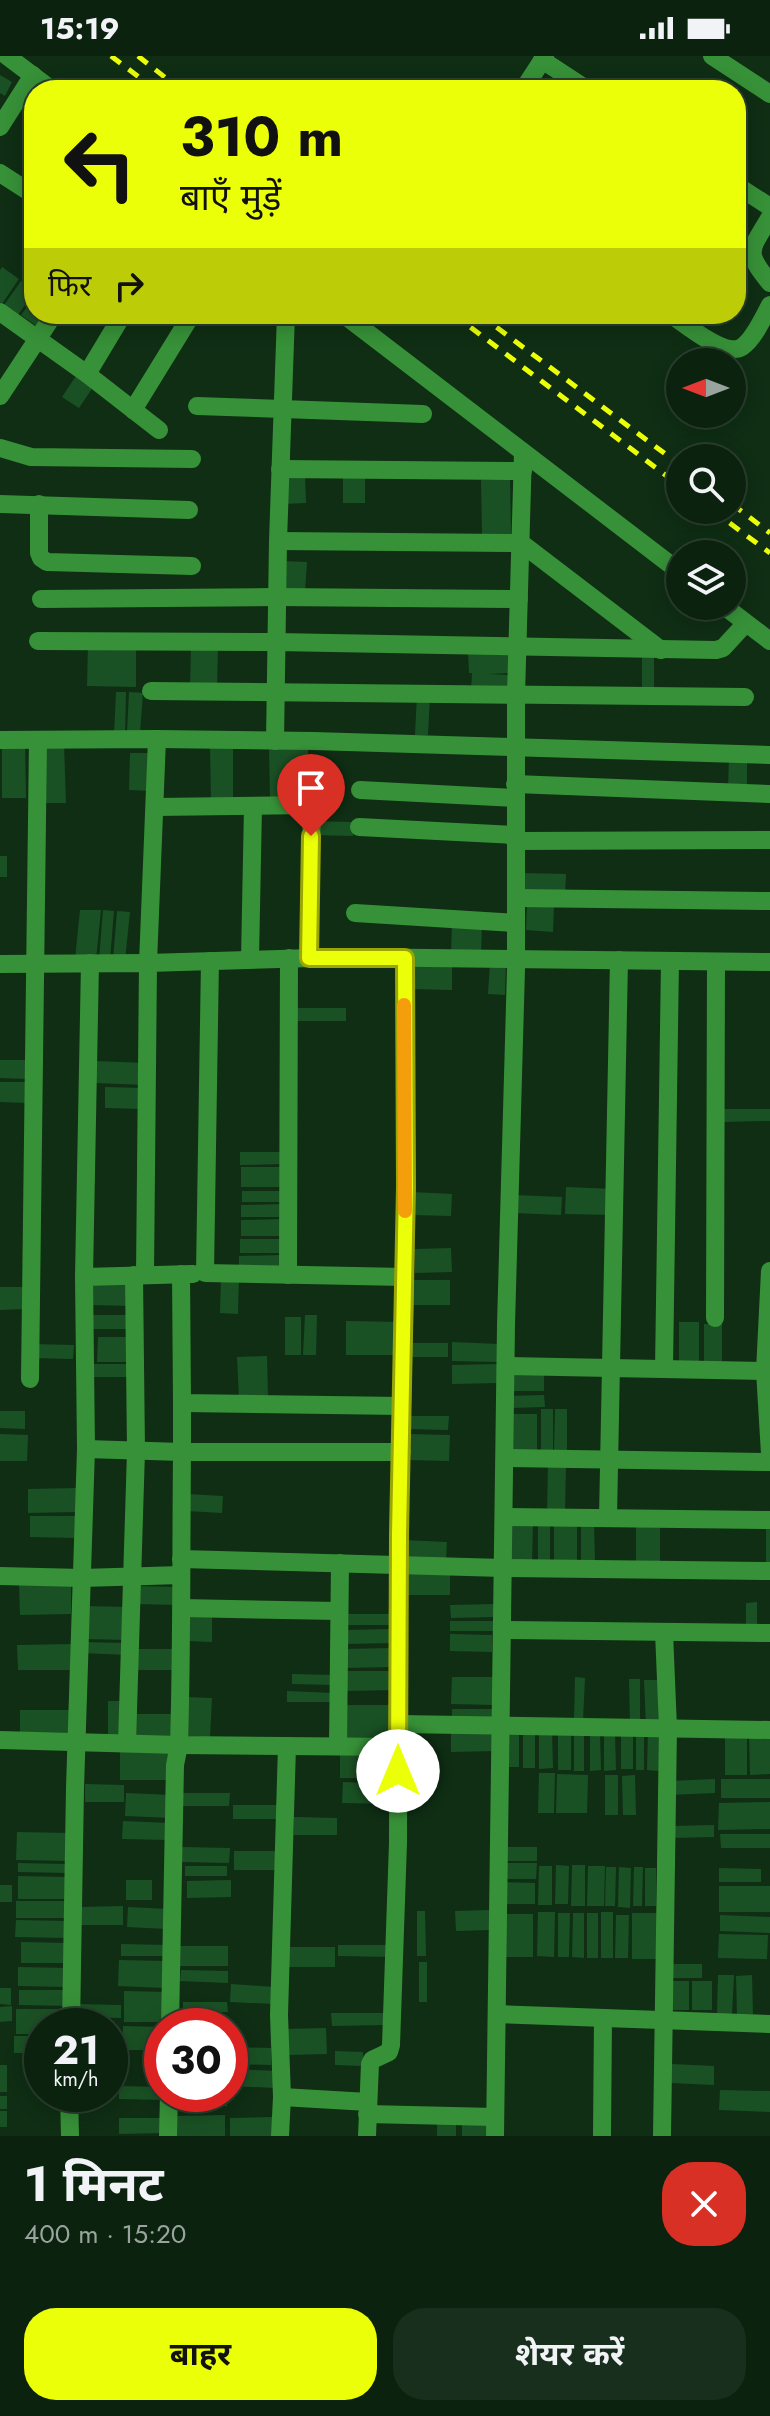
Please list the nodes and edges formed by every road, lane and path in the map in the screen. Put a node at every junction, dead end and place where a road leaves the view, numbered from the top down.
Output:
1 (7, 56) edge
2 (712, 56) edge
3 (543, 58) edge
4 (734, 62) edge
5 (33, 75) junction
6 (30, 80) edge
7 (39, 80) edge
8 (529, 80) edge
9 (574, 80) edge
10 (24, 89) edge
11 (770, 94) edge
12 (0, 127) edge
13 (0, 173) edge
14 (24, 189) edge
15 (746, 191) edge
16 (770, 207) edge
17 (770, 217) edge
18 (770, 283) edge
19 (770, 305) edge
20 (0, 312) edge
21 (47, 324) edge
22 (117, 324) edge
23 (186, 324) edge
24 (286, 324) edge
25 (355, 324) edge
26 (685, 324) edge
27 (38, 338) junction
28 (87, 374) junction
29 (0, 396) edge
30 (197, 406) dead end
31 (282, 409) junction
32 (133, 410) junction
33 (423, 414) dead end
34 (159, 430) dead end
35 (0, 448) edge
36 (192, 459) dead end
37 (523, 461) junction
38 (280, 469) junction
39 (0, 504) edge
40 (39, 504) junction
41 (189, 510) dead end
42 (278, 541) junction
43 (521, 543) junction
44 (666, 562) edge
45 (192, 566) dead end
46 (277, 597) junction
47 (41, 599) dead end
48 (519, 599) junction
49 (742, 620) edge
50 (746, 623) junction
51 (38, 641) dead end
52 (770, 641) edge
53 (276, 642) junction
54 (518, 648) junction
55 (661, 650) junction
56 (151, 691) dead end
57 (276, 692) junction
58 (516, 695) junction
59 (745, 697) dead end
60 (157, 739) junction
61 (0, 740) edge
62 (38, 740) junction
63 (275, 741) junction
64 (517, 748) junction
65 (770, 755) edge
66 (360, 790) dead end
67 (515, 791) junction
68 (770, 794) edge
69 (253, 806) junction
70 (155, 807) junction
71 (359, 827) dead end
72 (515, 838) junction
73 (770, 840) edge
74 (516, 898) junction
75 (770, 901) edge
76 (355, 913) dead end
77 (516, 923) junction
78 (289, 958) junction
79 (309, 958) junction
80 (405, 958) junction
81 (250, 959) junction
82 (516, 959) junction
83 (619, 960) junction
84 (210, 961) junction
85 (670, 961) junction
86 (716, 962) junction
87 (770, 962) edge
88 (90, 963) junction
89 (148, 963) junction
90 (0, 964) edge
91 (34, 964) junction
92 (770, 1271) edge
93 (205, 1273) junction
94 (181, 1274) junction
95 (140, 1275) junction
96 (288, 1275) junction
97 (84, 1277) junction
98 (405, 1277) junction
99 (715, 1318) dead end
100 (506, 1366) junction
101 (610, 1369) junction
102 (664, 1369) junction
103 (768, 1371) edge
104 (30, 1379) dead end
105 (182, 1403) junction
106 (402, 1406) junction
107 (86, 1449) junction
108 (136, 1451) junction
109 (182, 1452) junction
110 (402, 1452) junction
111 (770, 1454) edge
112 (505, 1458) junction
113 (610, 1460) junction
114 (770, 1462) edge
115 (504, 1517) junction
116 (608, 1518) junction
117 (770, 1520) edge
118 (340, 1563) junction
119 (399, 1565) junction
120 (181, 1567) junction
121 (503, 1568) junction
122 (770, 1571) edge
123 (0, 1576) edge
124 (133, 1576) junction
125 (82, 1578) junction
126 (182, 1608) junction
127 (338, 1611) junction
128 (502, 1630) junction
129 (664, 1632) junction
130 (770, 1633) edge
131 (399, 1724) junction
132 (501, 1725) junction
133 (668, 1728) junction
134 (770, 1730) edge
135 (0, 1740) edge
136 (77, 1741) junction
137 (127, 1743) junction
138 (179, 1745) junction
139 (287, 1746) junction
140 (338, 1746) junction
141 (399, 1747) junction
142 (71, 2008) edge
143 (170, 2008) edge
144 (497, 2014) junction
145 (603, 2018) junction
146 (665, 2020) junction
147 (770, 2024) edge
148 (282, 2097) junction
149 (368, 2108) junction
150 (69, 2112) edge
151 (169, 2112) edge
152 (495, 2127) edge
153 (70, 2136) edge
154 (168, 2136) edge
155 (280, 2136) edge
156 (367, 2136) edge
157 (602, 2136) edge
158 (662, 2136) edge

1 - 5 street
2 - 4 street
3 - 8 street
3 - 9 street
4 - 11 street
5 - 6 street
5 - 7 street
10 - 12 street
13 - 14 street
15 - 16 street
17 - 18 street
19 - 26 street
20 - 27 street
21 - 27 street
22 - 28 street
23 - 32 street
24 - 31 street
25 - 37 street
27 - 28 street
27 - 29 street
28 - 32 street
30 - 31 street
31 - 33 street
31 - 38 street
32 - 34 street
35 - 36 street
37 - 38 street
37 - 43 street
37 - 44 street
38 - 42 street
39 - 40 street
40 - 41 street
40 - 45 street
42 - 43 street
42 - 46 street
43 - 48 street
43 - 55 street
46 - 47 street
46 - 48 street
46 - 53 street
48 - 54 street
49 - 50 street
50 - 52 street
50 - 55 street
51 - 53 street
53 - 54 street
53 - 57 street
54 - 55 street
54 - 58 street
56 - 57 street
57 - 58 street
57 - 63 street
58 - 59 street
58 - 64 street
60 - 62 street
60 - 63 street
60 - 70 street
61 - 62 street
62 - 91 street
63 - 64 street
64 - 65 street
64 - 67 street
66 - 67 street
67 - 68 street
67 - 72 street
69 - 70 street
69 - 79 street
69 - 81 street
70 - 89 street
71 - 72 street
72 - 73 street
72 - 74 street
74 - 75 street
74 - 77 street
76 - 77 street
77 - 82 street
78 - 79 street
78 - 81 street
78 - 96 street
79 - 80 street
80 - 82 street
80 - 98 street
81 - 84 street
82 - 83 street
82 - 100 street
83 - 85 street
83 - 101 street
84 - 89 street
84 - 93 street
85 - 86 street
85 - 102 street
86 - 87 street
86 - 99 street
88 - 89 street
88 - 91 street
88 - 97 street
89 - 95 street
90 - 91 street
91 - 104 street
92 - 103 street
93 - 94 street
93 - 96 street
94 - 95 street
94 - 105 street
95 - 97 street
95 - 108 street
96 - 98 street
97 - 107 street
98 - 106 street
100 - 101 street
100 - 112 street
101 - 102 street
101 - 113 street
102 - 103 street
103 - 111 street
105 - 106 street
105 - 109 street
106 - 110 street
107 - 108 street
107 - 125 street
108 - 109 street
108 - 124 street
109 - 110 street
109 - 120 street
110 - 119 street
112 - 113 street
112 - 115 street
113 - 114 street
113 - 116 street
115 - 116 street
115 - 121 street
116 - 117 street
118 - 119 street
118 - 120 street
118 - 127 street
119 - 121 street
119 - 131 street
120 - 124 street
120 - 126 street
121 - 122 street
121 - 128 street
123 - 125 street
124 - 125 street
124 - 137 street
125 - 136 street
126 - 127 street
126 - 138 street
127 - 140 street
128 - 129 street
128 - 132 street
129 - 130 street
129 - 133 street
131 - 132 street
131 - 141 street
132 - 133 street
132 - 144 street
133 - 134 street
133 - 146 street
135 - 136 street
136 - 137 street
136 - 142 street
137 - 138 street
138 - 139 street
138 - 143 street
139 - 140 street
139 - 148 street
140 - 141 street
141 - 149 street
144 - 145 street
144 - 152 street
145 - 146 street
145 - 157 street
146 - 147 street
146 - 158 street
148 - 149 street
148 - 155 street
149 - 152 street
149 - 156 street
150 - 153 street
151 - 154 street

